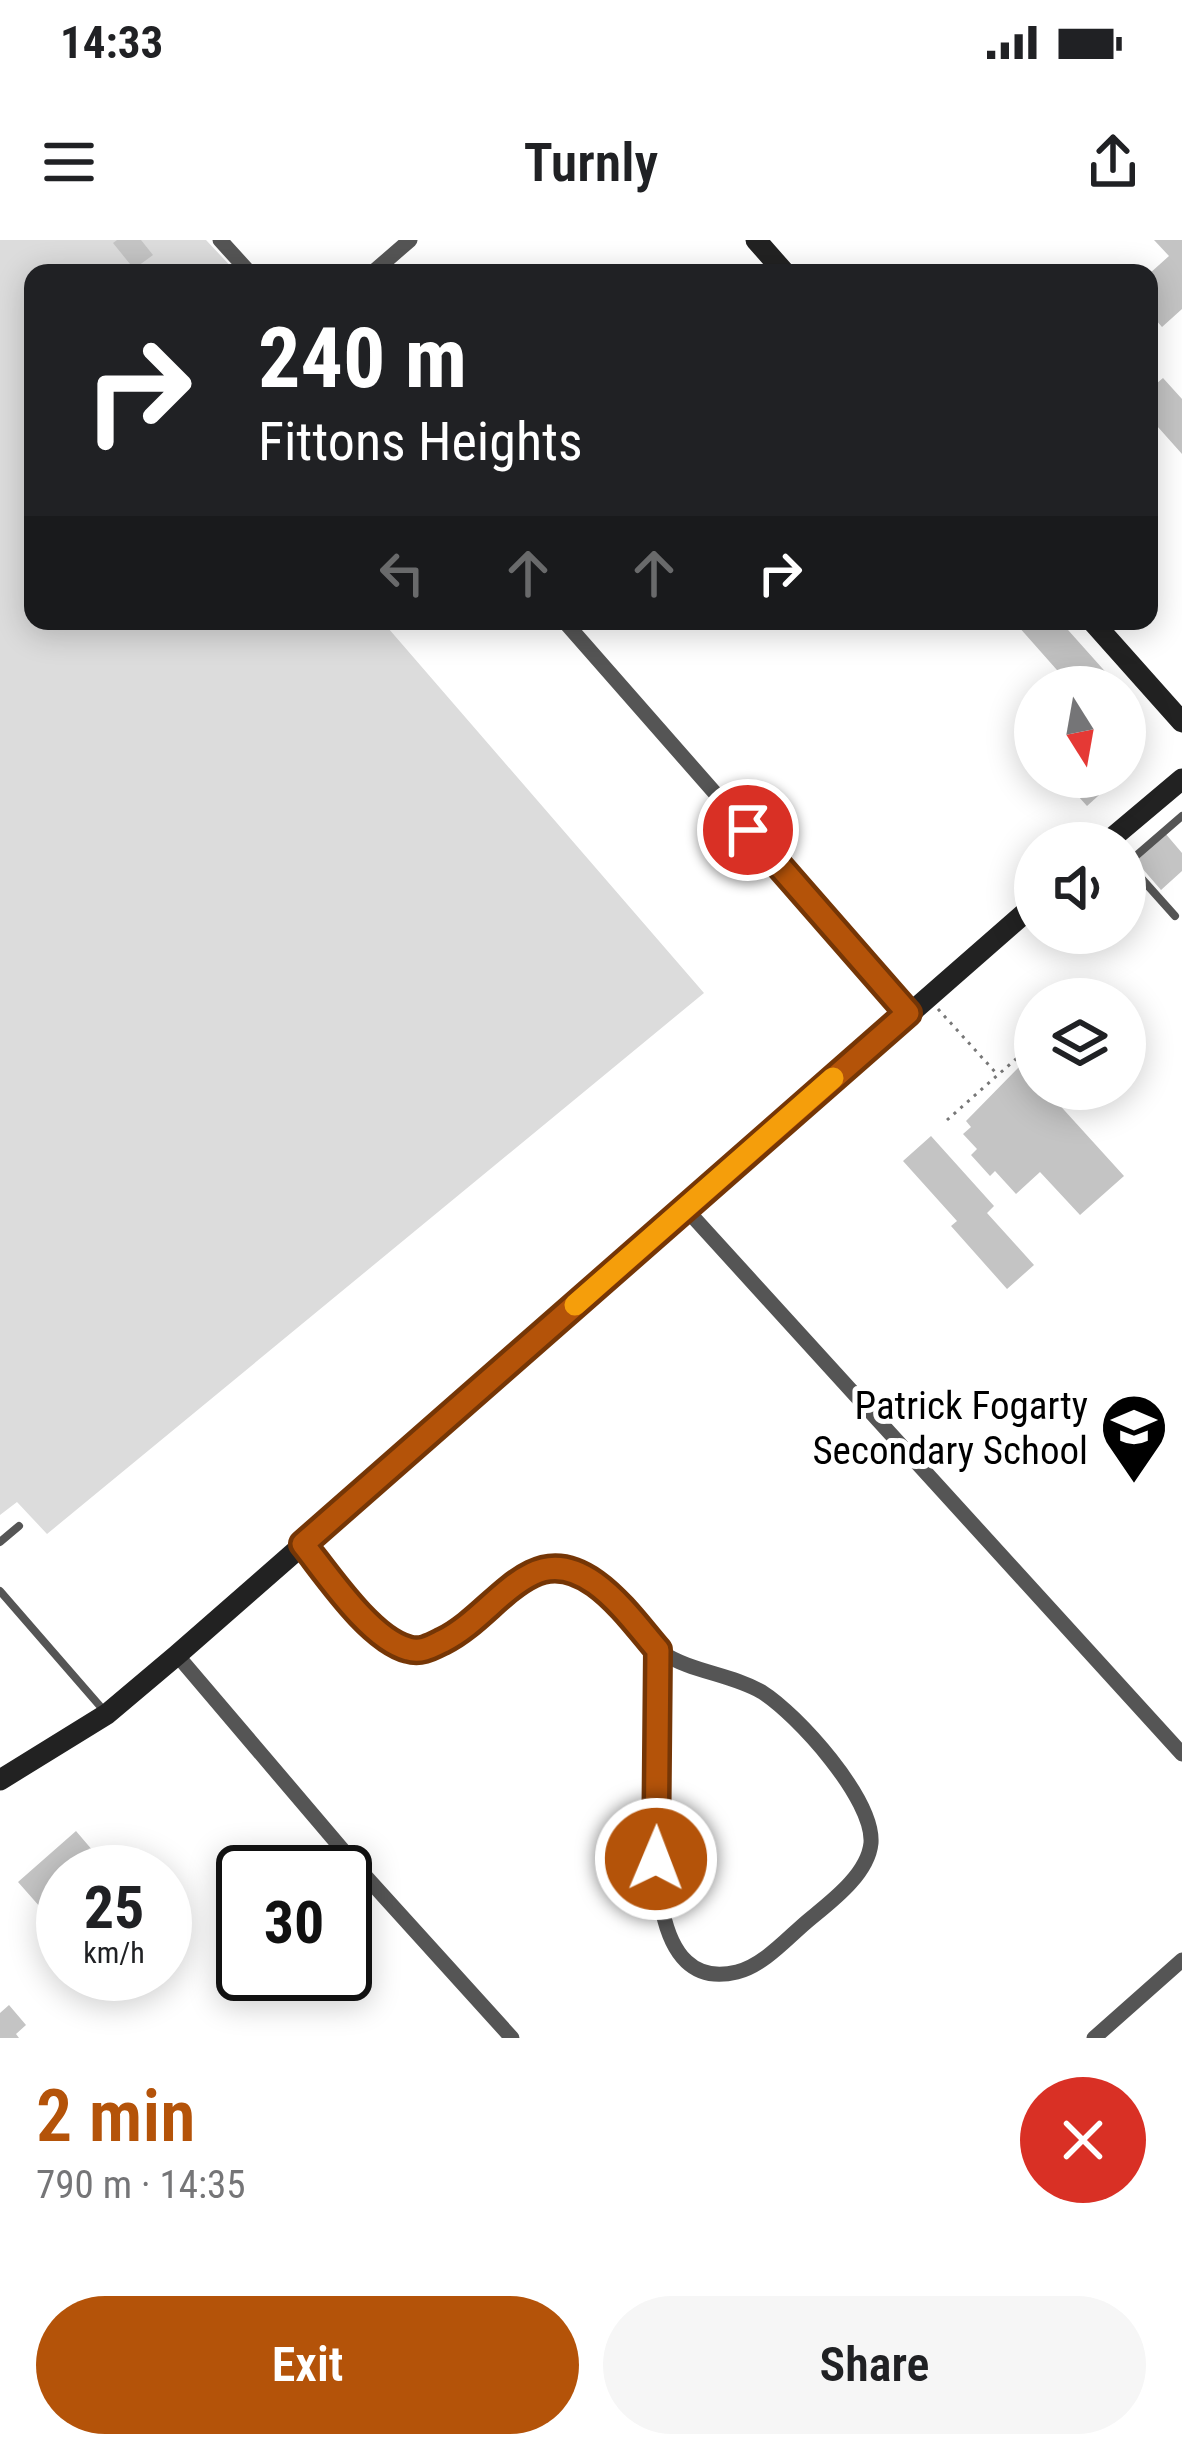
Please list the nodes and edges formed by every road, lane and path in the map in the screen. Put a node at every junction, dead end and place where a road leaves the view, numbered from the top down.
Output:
1 (220, 240) edge
2 (410, 240) edge
3 (756, 240) edge
4 (242, 264) edge
5 (382, 264) edge
6 (777, 264) edge
7 (572, 630) edge
8 (1100, 630) edge
9 (1182, 722) edge
10 (1182, 778) edge
11 (1182, 816) edge
12 (1131, 822) edge
13 (1175, 916) dead end
14 (1014, 922) edge
15 (933, 1003) dead end
16 (908, 1013) junction
17 (1014, 1059) edge
18 (997, 1074) junction
19 (946, 1120) dead end
20 (686, 1208) junction
21 (19, 1526) dead end
22 (0, 1542) edge
23 (303, 1544) junction
24 (0, 1591) edge
25 (658, 1650) junction
26 (177, 1655) junction
27 (107, 1714) junction
28 (1182, 1754) edge
29 (0, 1780) edge
30 (1182, 1960) edge
31 (512, 2038) edge
32 (1094, 2038) edge

1 - 4 street
2 - 5 street
3 - 6 street
7 - 16 street
8 - 9 street
10 - 12 street
11 - 13 lane
14 - 16 street
15 - 18 path
16 - 20 street
17 - 18 path
18 - 19 path
20 - 23 street
20 - 28 street
21 - 22 lane
23 - 25 street
23 - 26 street
24 - 27 lane
25 - 25 street
26 - 27 street
26 - 31 street
27 - 29 street
30 - 32 street

